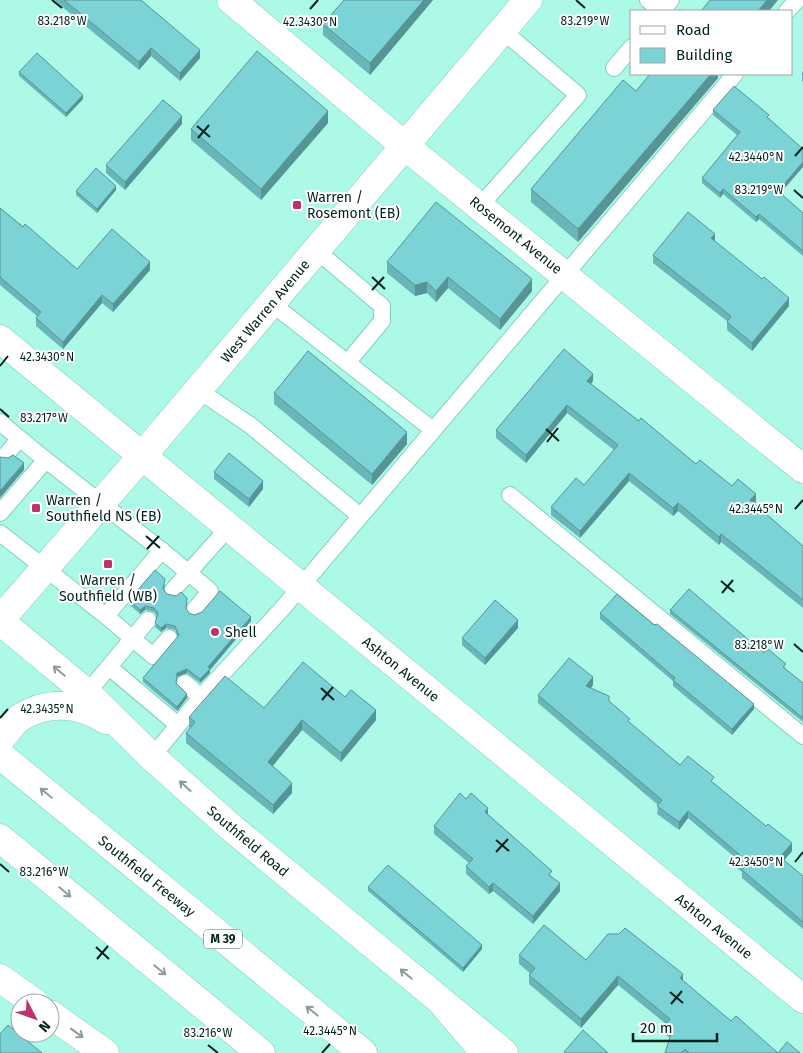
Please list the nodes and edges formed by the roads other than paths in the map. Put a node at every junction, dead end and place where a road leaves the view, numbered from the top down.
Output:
1 (231, 0) edge
2 (528, 0) edge
3 (648, 0) edge
4 (671, 0) edge
5 (797, 0) edge
6 (660, 10) edge
7 (662, 10) edge
8 (789, 10) edge
9 (502, 30) junction
10 (630, 49) edge
11 (614, 68) dead end
12 (733, 75) edge
13 (405, 146) junction
14 (480, 206) junction
15 (316, 250) junction
16 (565, 275) junction
17 (271, 303) junction
18 (2, 344) edge
19 (347, 362) junction
20 (198, 390) junction
21 (1, 424) edge
22 (433, 430) junction
23 (19, 440) junction
24 (5, 456) edge
25 (142, 456) junction
26 (45, 460) junction
27 (803, 469) edge
28 (510, 495) dead end
29 (101, 502) junction
30 (0, 514) edge
31 (360, 516) junction
32 (229, 527) junction
33 (0, 533) edge
34 (162, 550) junction
35 (45, 568) junction
36 (189, 572) junction
37 (300, 586) junction
38 (173, 590) dead end
39 (194, 609) dead end
40 (106, 616) junction
41 (0, 620) edge
42 (148, 620) dead end
43 (132, 638) junction
44 (168, 638) dead end
45 (109, 667) junction
46 (185, 683) dead end
47 (86, 694) junction
48 (201, 697) junction
49 (178, 725) junction
50 (803, 736) edge
51 (0, 740) edge
52 (143, 748) junction
53 (0, 756) edge
54 (0, 838) edge
55 (0, 978) edge
56 (21, 993) edge
57 (803, 999) edge
58 (444, 1005) junction
59 (60, 1021) edge
60 (105, 1053) edge
61 (261, 1053) edge
62 (363, 1053) edge
63 (485, 1053) edge
64 (504, 1053) edge

1 - 13 main road, Rosemont Avenue
2 - 9 main road, West Warren Avenue
3 - 6 lane
4 - 7 lane
5 - 8 lane
9 - 13 main road, West Warren Avenue
9 - 14 lane
10 - 11 lane
12 - 16 lane
13 - 14 main road, Rosemont Avenue
13 - 15 main road, West Warren Avenue
14 - 16 main road, Rosemont Avenue
15 - 17 main road, West Warren Avenue
15 - 19 lane
16 - 22 lane
16 - 27 main road, Rosemont Avenue
17 - 19 lane
17 - 20 main road, West Warren Avenue
18 - 25 main road, Ashton Avenue
19 - 22 lane
20 - 25 main road, West Warren Avenue
20 - 31 lane
21 - 23 lane
22 - 31 lane
23 - 24 lane
23 - 26 lane
25 - 29 main road, West Warren Avenue
25 - 32 main road, Ashton Avenue
26 - 29 lane
26 - 30 lane
28 - 50 lane
29 - 34 lane
29 - 35 main road, West Warren Avenue
31 - 37 lane
32 - 36 lane
32 - 37 main road, Ashton Avenue
33 - 35 lane
34 - 36 lane
34 - 40 lane
35 - 40 lane
35 - 41 main road, West Warren Avenue
36 - 38 lane
36 - 39 lane
37 - 48 lane
37 - 57 main road, Ashton Avenue
40 - 43 lane
47 -> 41 main road, Southfield Road
42 - 43 lane
43 - 44 lane
43 - 45 lane
45 - 47 lane
45 - 49 lane
46 - 48 lane
47 - 52 main road, Southfield Road
48 - 49 lane
49 - 52 lane
51 - 52 main road
58 -> 52 main road, Southfield Road
62 -> 53 main road, Southfield Freeway / M 39
54 -> 61 main road
55 - 56 main road
58 - 63 main road
58 - 64 main road, Southfield Road
59 -> 60 main road

